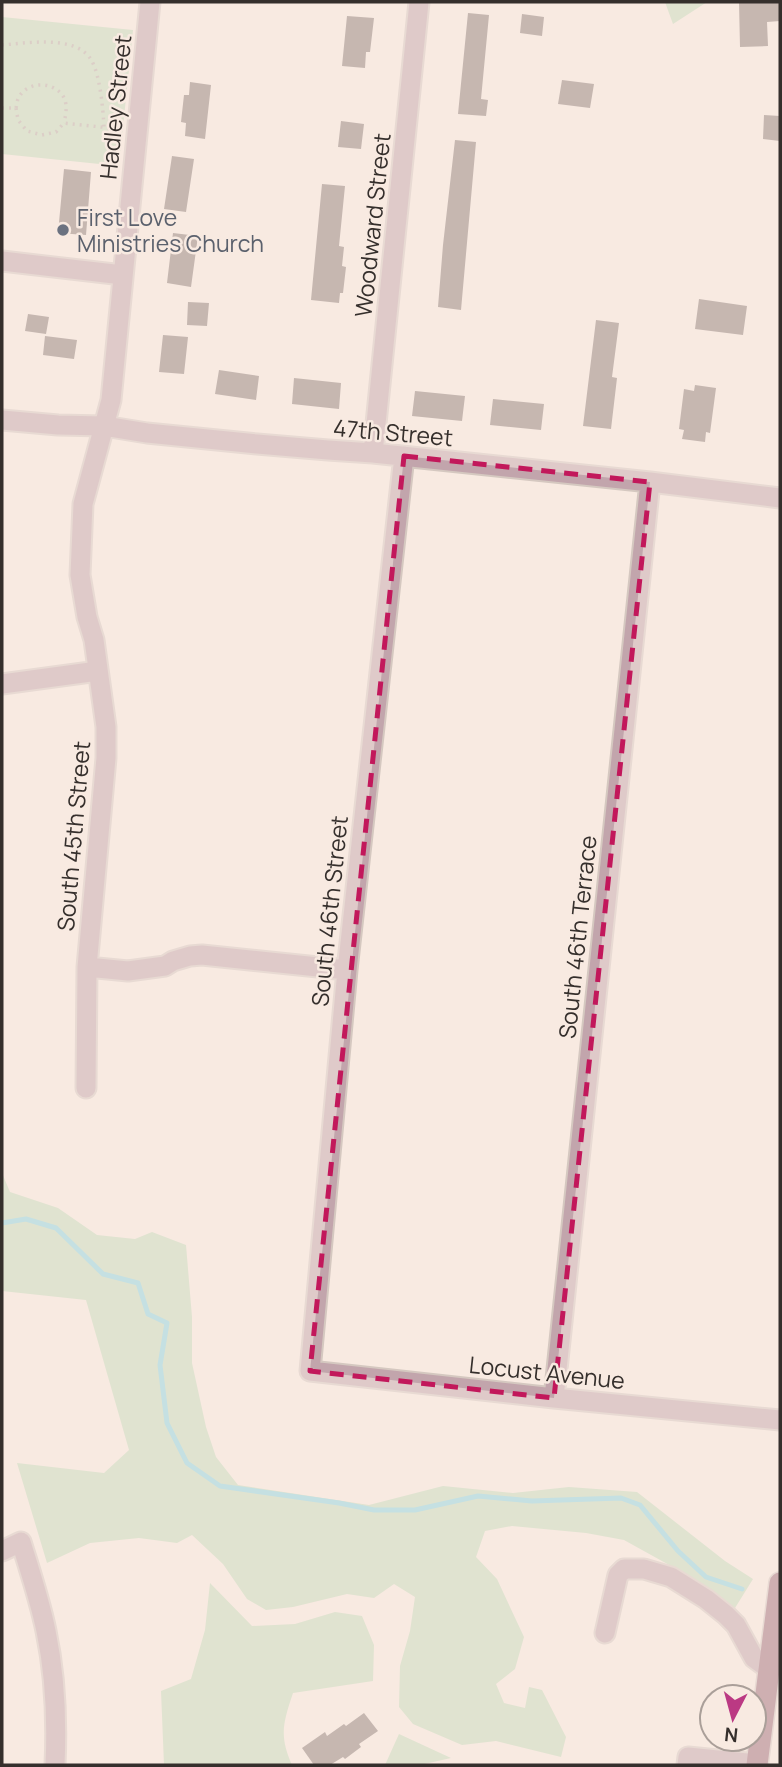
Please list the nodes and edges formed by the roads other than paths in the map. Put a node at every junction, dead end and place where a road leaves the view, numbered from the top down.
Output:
1 (150, 2) edge
2 (419, 2) edge
3 (2, 261) edge
4 (123, 275) junction
5 (2, 420) edge
6 (104, 426) junction
7 (373, 453) junction
8 (404, 456) junction
9 (650, 482) junction
10 (780, 498) edge
11 (98, 671) junction
12 (2, 684) edge
13 (87, 967) junction
14 (347, 970) junction
15 (86, 1088) dead end
16 (310, 1371) joint
17 (554, 1398) junction
18 (780, 1420) edge
19 (2, 1551) edge
20 (780, 1584) edge
21 (605, 1633) dead end
22 (772, 1680) edge
23 (757, 1764) edge
24 (55, 1765) edge
25 (687, 1765) edge

1 - 4 street, Hadley Street
2 - 7 street, Woodward Street
3 - 4 street
4 - 6 street, Hadley Street
5 - 6 street, 47th Street
6 - 7 street, 47th Street
6 - 11 street, South 45th Street
7 - 8 street, 47th Street
8 - 9 street, 47th Street
8 - 14 street, South 46th Street
9 - 10 street, 47th Street
9 - 17 street, South 46th Terrace
11 - 12 street
11 - 13 street, South 45th Street
13 - 14 street
13 - 15 street, South 45th Street
14 - 16 street, South 46th Street
16 - 17 street, Locust Avenue
17 - 18 street, Locust Avenue
19 - 24 street
20 - 22 main road
21 - 22 street
22 - 23 main road
23 - 25 street

